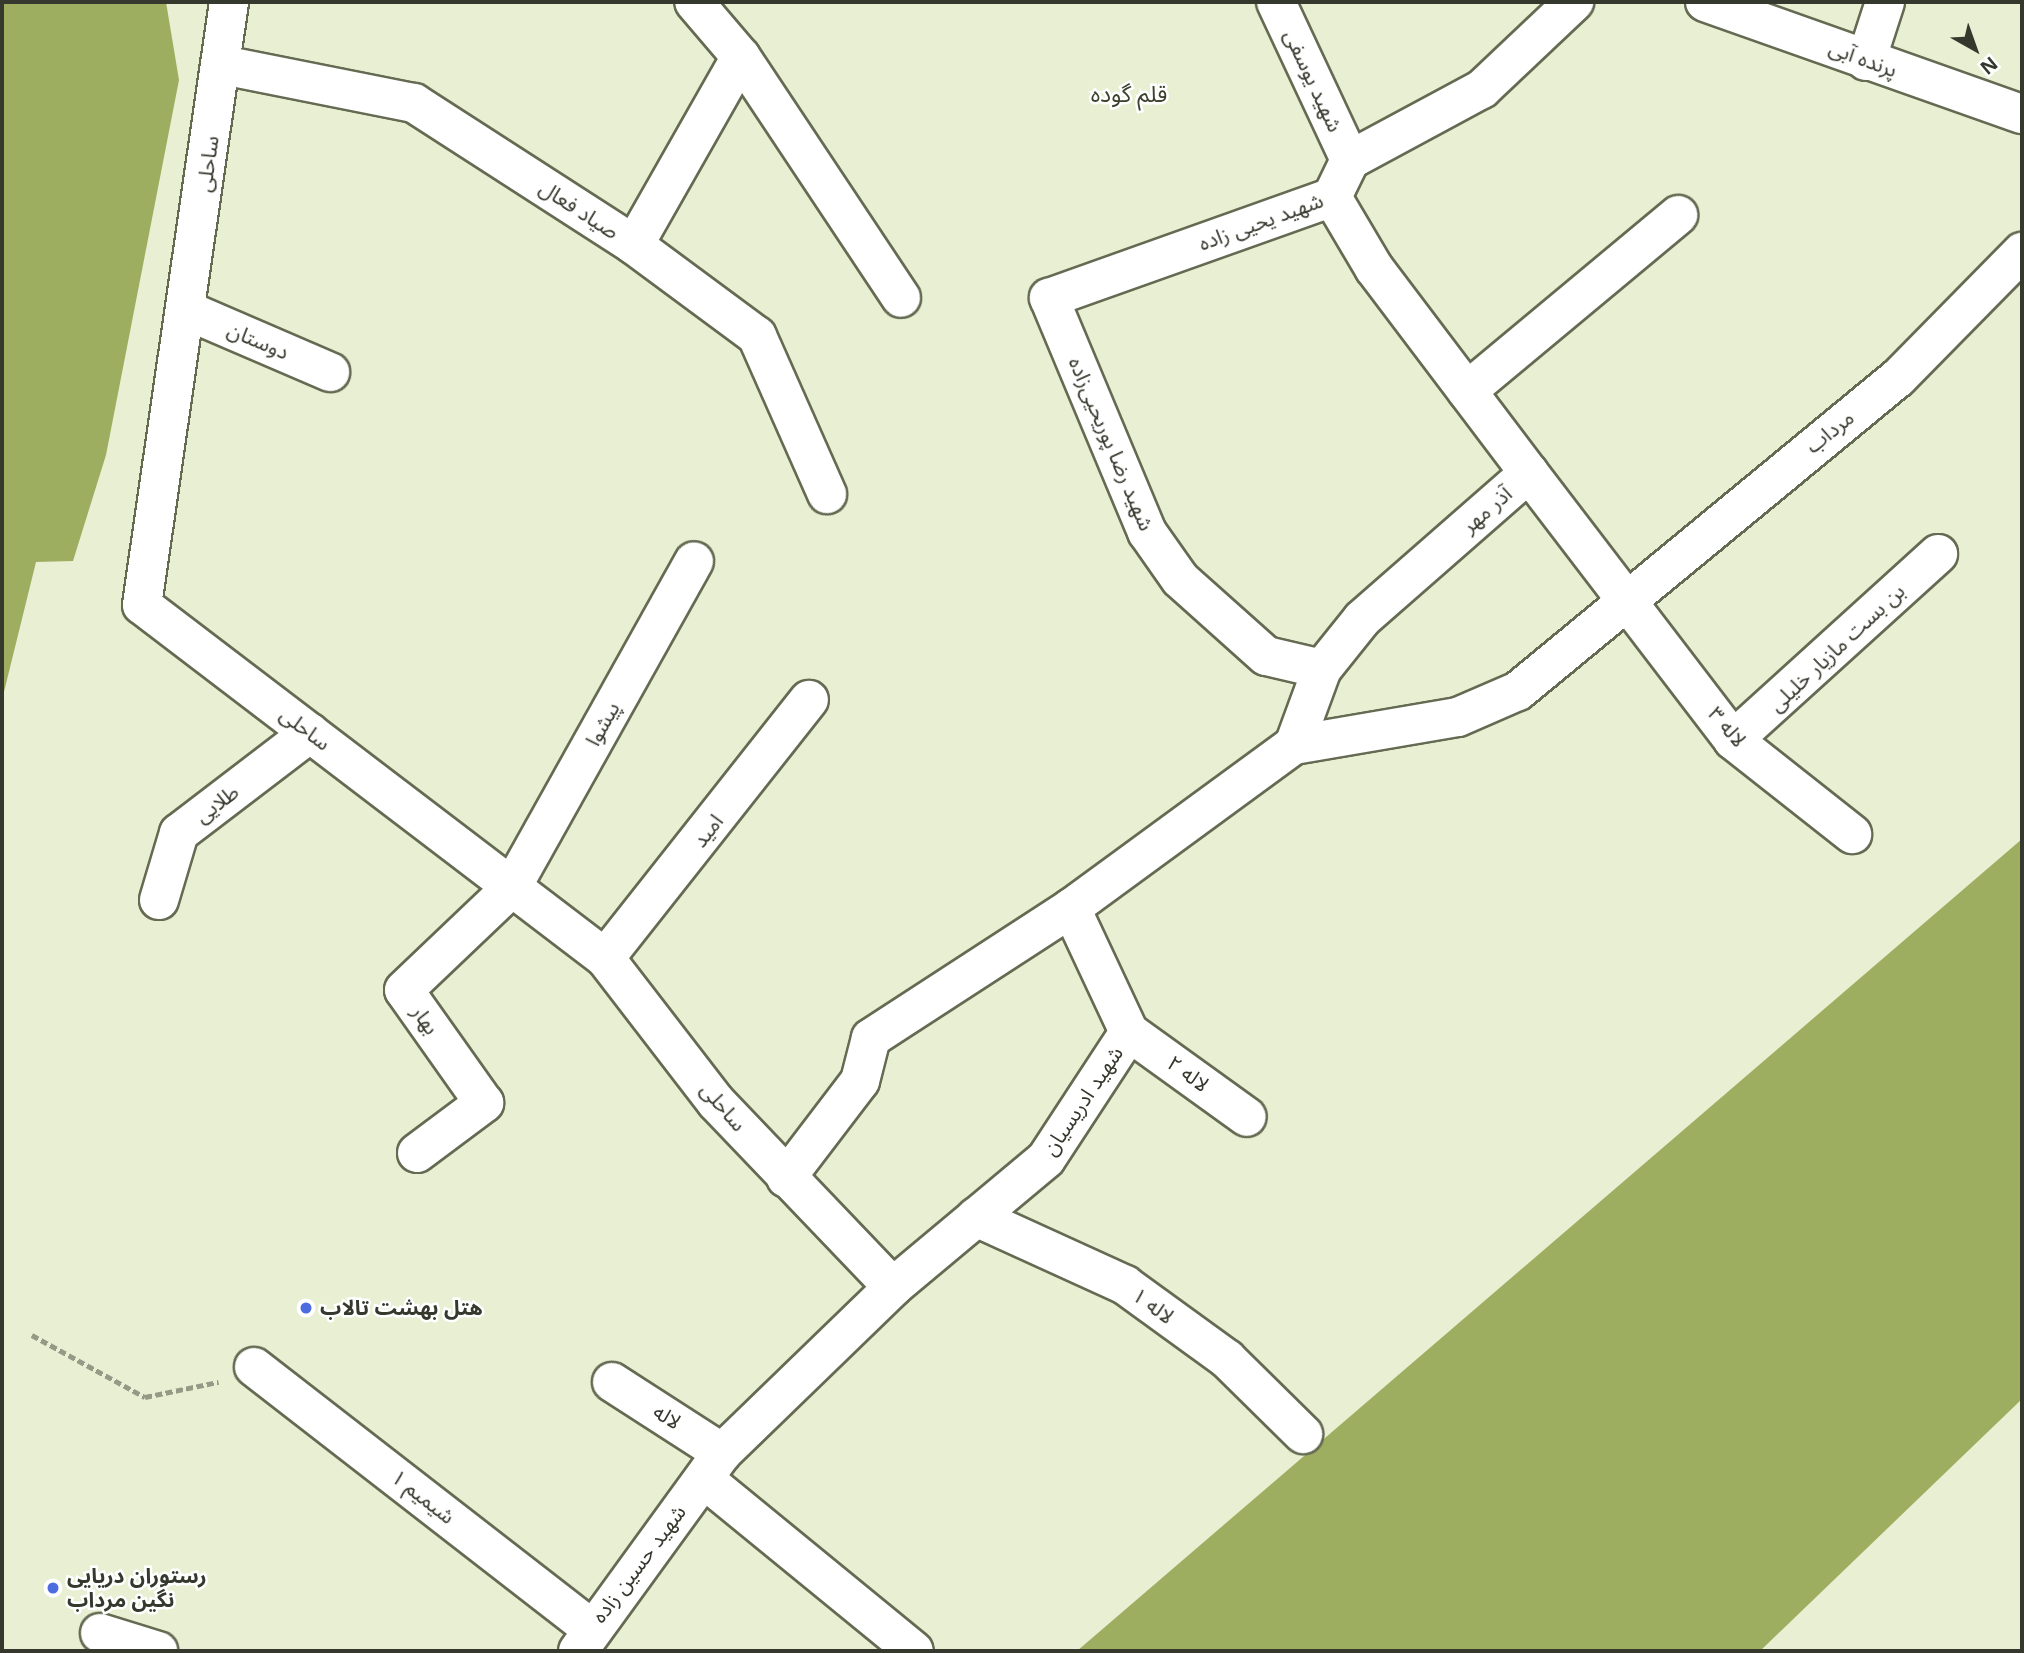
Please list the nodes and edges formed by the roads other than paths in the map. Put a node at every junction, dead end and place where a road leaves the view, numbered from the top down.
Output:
1 (229, 2) edge
2 (694, 2) edge
3 (1276, 2) edge
4 (1574, 2) edge
5 (1704, 2) edge
6 (1885, 2) edge
7 (741, 57) junction
8 (1866, 61) junction
9 (223, 65) junction
10 (2022, 114) edge
11 (1350, 160) junction
12 (1332, 197) junction
13 (1678, 215) dead end
14 (634, 245) junction
15 (2022, 252) edge
16 (901, 298) dead end
17 (1049, 298) joint
18 (186, 310) junction
19 (330, 372) dead end
20 (1467, 391) junction
21 (1529, 473) junction
22 (827, 494) dead end
23 (1938, 554) dead end
24 (694, 561) dead end
25 (1625, 597) junction
26 (1322, 669) junction
27 (808, 701) dead end
28 (310, 733) junction
29 (1733, 740) junction
30 (1294, 745) junction
31 (1852, 834) dead end
32 (512, 887) junction
33 (159, 900) dead end
34 (1072, 908) junction
35 (605, 958) junction
36 (1129, 1032) junction
37 (1247, 1117) dead end
38 (417, 1153) dead end
39 (786, 1178) junction
40 (976, 1217) junction
41 (893, 1287) junction
42 (254, 1367) road end
43 (612, 1382) dead end
44 (1303, 1434) dead end
45 (713, 1466) junction
46 (100, 1633) dead end
47 (584, 1639) edge
48 (158, 1651) edge
49 (914, 1651) edge

1 - 9 street, ساحلی
2 - 7 street
3 - 11 street, شهید یوسفی
4 - 11 street
5 - 8 street, پرنده آبی
6 - 8 street
7 - 14 street
7 - 16 street
8 - 10 street, پرنده آبی
9 - 14 street, صیاد فعال
9 - 18 street, ساحلی
11 - 12 street, شهید یحیی زاده
12 - 17 street, شهید یحیی زاده
12 - 20 street, آذر مهر
13 - 20 street
14 - 22 street, صیاد فعال
15 - 25 street, مرداب
17 - 26 street, شهید رضا پوریحیی‌زاده
18 - 19 street, دوستان
18 - 28 street, ساحلی
20 - 21 street, آذر مهر
21 - 25 street, لاله ۳
21 - 26 street, آذر مهر
23 - 29 street, بن بست مازیار خلیلی
24 - 32 street, پیشوا
25 - 29 street, لاله ۳
25 - 30 street, مرداب
26 - 30 street, آذر مهر
27 - 35 street, امید
28 - 32 street, ساحلی
28 - 33 street, طلایی
29 - 31 street, لاله ۳
30 - 34 street
32 - 35 street, ساحلی
32 - 38 street, بهار
34 - 36 street, شهید ادریسیان
34 - 39 street
35 - 39 street, ساحلی
36 - 37 street, لاله ۲
36 - 40 street, شهید ادریسیان
39 - 41 street, ساحلی
40 - 41 street, شهید ادریسیان
40 - 44 street, لاله ۱
41 - 45 street, شهید ادریسیان
42 - 47 street, شیمیم ۱
43 - 45 street, لاله
45 - 47 street, شهید حسین زاده
45 - 49 street, لاله
46 - 48 street

